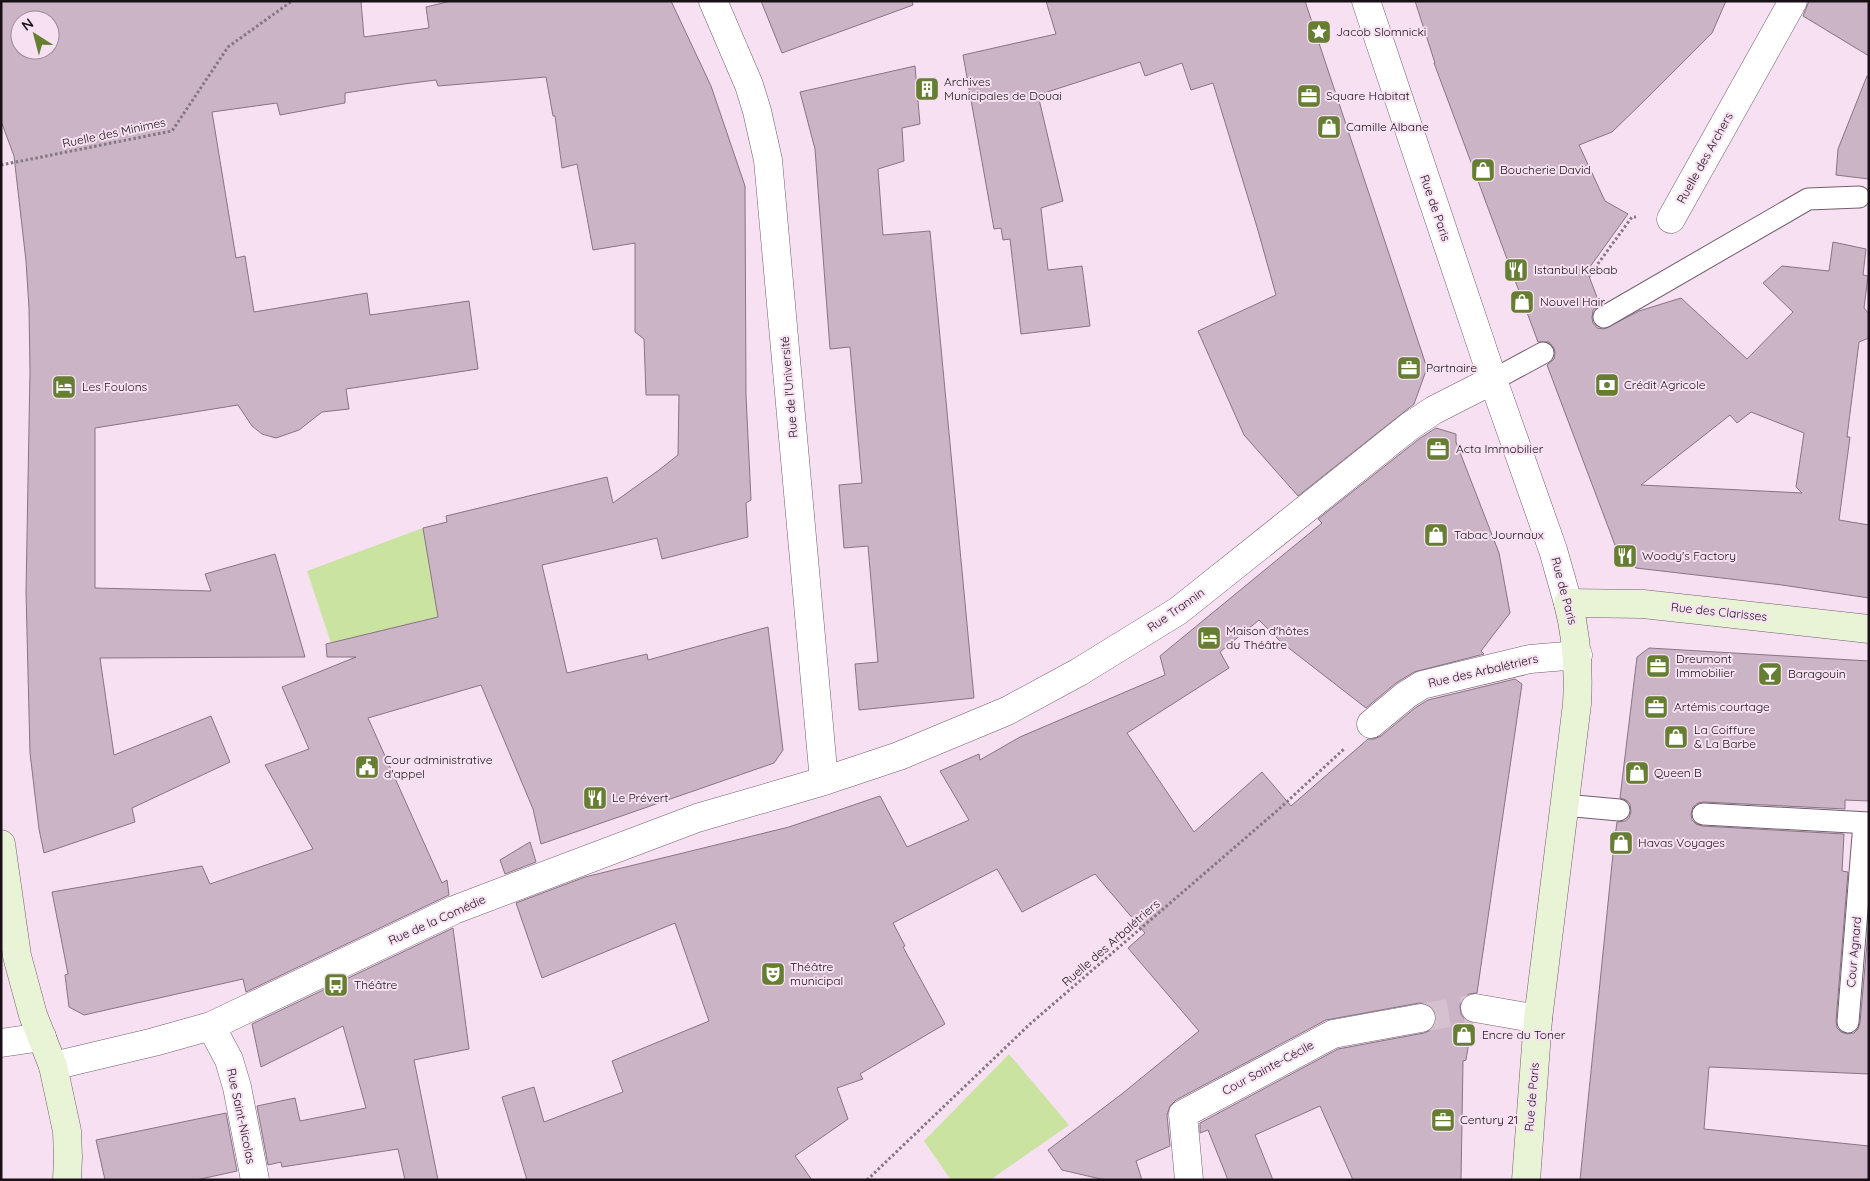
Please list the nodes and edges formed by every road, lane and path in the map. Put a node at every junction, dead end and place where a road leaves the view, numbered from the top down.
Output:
1 (292, 1) edge
2 (713, 1) edge
3 (1366, 1) edge
4 (1793, 1) edge
5 (1, 165) edge
6 (1859, 196) dead end
7 (1670, 219) joint
8 (1589, 276) dead end
9 (1604, 317) dead end
10 (1543, 353) dead end
11 (1493, 380) junction
12 (1568, 603) junction
13 (1869, 629) edge
14 (1578, 655) junction
15 (1371, 724) joint
16 (824, 781) junction
17 (1564, 805) junction
18 (1619, 810) dead end
19 (1703, 814) dead end
20 (1866, 823) edge
21 (1, 844) edge
22 (1475, 1008) tunnel mouth
23 (1421, 1018) tunnel mouth
24 (1538, 1019) junction
25 (1848, 1022) dead end
26 (211, 1026) junction
27 (42, 1037) junction
28 (1, 1043) edge
29 (54, 1066) junction
30 (67, 1180) edge
31 (255, 1180) edge
32 (867, 1180) edge
33 (1189, 1180) edge
34 (1526, 1180) edge

1 - 5 path, Ruelle des Minimes
2 - 16 street, Rue de l'Université
3 - 11 street, Rue de Paris
4 - 7 street, Ruelle des Archers
6 - 9 lane
7 - 8 path
10 - 11 lane
11 - 12 street, Rue de Paris
11 - 16 street, Rue Trannin
12 - 13 street, Rue des Clarisses
12 - 14 street, Rue de Paris
14 - 15 street, Rue des Arbalétriers
14 - 17 street, Rue de Paris
15 - 32 path, Ruelle des Arbalétriers
16 - 26 street, Rue de la Comédie
17 - 18 lane
17 - 24 street, Rue de Paris
19 - 20 lane, Cour Agnard
20 - 25 lane, Cour Agnard
21 - 27 street
22 - 24 street
23 - 33 street, Cour Sainte-Cécile
24 - 34 street, Rue de Paris
26 - 29 street, Rue de la Comédie
26 - 31 street, Rue Saint-Nicolas
27 - 28 street
27 - 29 street
29 - 30 street

